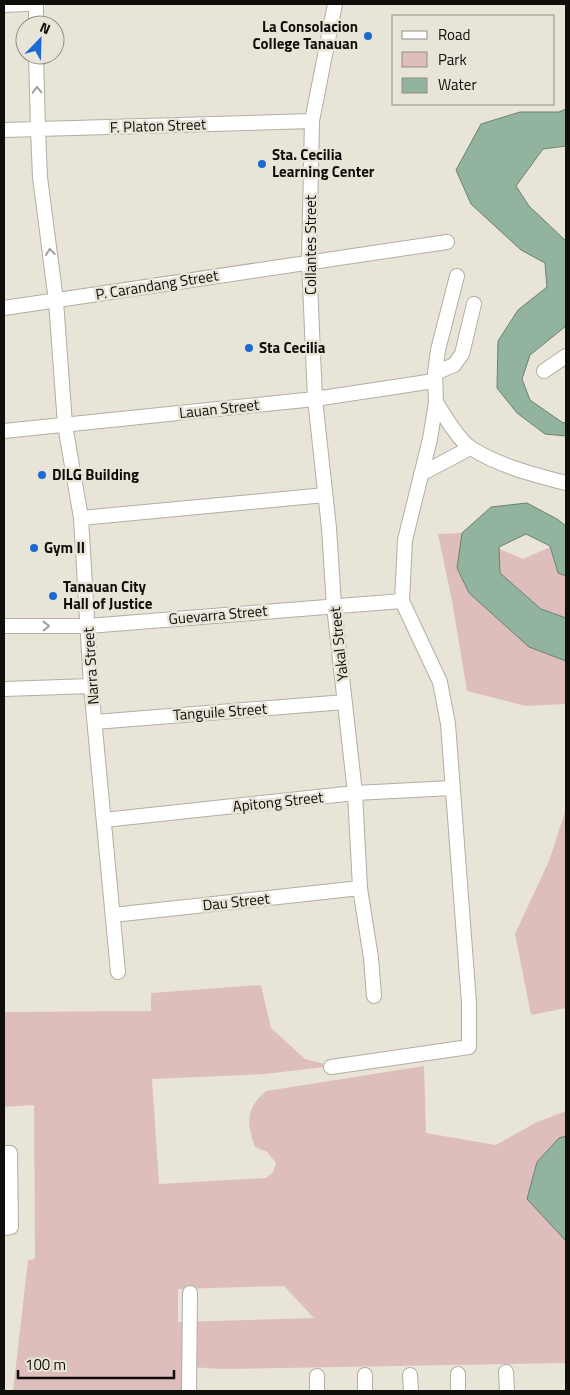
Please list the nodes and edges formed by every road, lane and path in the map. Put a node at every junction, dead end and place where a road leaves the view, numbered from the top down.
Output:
1 (27, 4) edge
2 (335, 4) edge
3 (4, 5) edge
4 (36, 65) edge
5 (312, 121) junction
6 (38, 129) junction
7 (4, 130) edge
8 (447, 242) dead end
9 (309, 262) junction
10 (457, 276) dead end
11 (56, 301) junction
12 (474, 304) dead end
13 (4, 308) edge
14 (566, 356) edge
15 (544, 371) dead end
16 (434, 377) junction
17 (315, 399) junction
18 (436, 402) junction
19 (64, 425) junction
20 (4, 431) edge
21 (470, 448) junction
22 (421, 474) junction
23 (566, 481) edge
24 (325, 495) junction
25 (81, 518) junction
26 (402, 601) junction
27 (334, 606) junction
28 (4, 626) edge
29 (88, 626) junction
30 (91, 686) junction
31 (4, 689) edge
32 (345, 702) junction
33 (95, 722) junction
34 (452, 788) junction
35 (355, 793) junction
36 (104, 820) junction
37 (360, 888) junction
38 (113, 915) junction
39 (118, 972) dead end
40 (374, 996) dead end
41 (331, 1067) dead end
42 (7, 1153) edge
43 (4, 1228) edge
44 (190, 1293) dead end
45 (506, 1372) dead end
46 (458, 1374) dead end
47 (366, 1375) dead end
48 (410, 1375) dead end
49 (317, 1376) dead end
50 (189, 1391) edge
51 (317, 1391) edge
52 (365, 1391) edge
53 (411, 1391) edge
54 (458, 1391) edge
55 (507, 1391) edge

1 - 3 street
2 - 5 street, Collantes Street
6 -> 4 street, Narra Street
5 - 6 street, F. Platon Street
5 - 9 street, Collantes Street
6 - 7 street, F. Platon Street
11 -> 6 street, Narra Street
8 - 9 street, P. Carandang Street
9 - 11 street, P. Carandang Street
9 - 17 street, Collantes Street
10 - 16 street
11 - 13 street, P. Carandang Street
11 - 19 street, Narra Street
12 - 16 street, Lauan Street
14 - 15 street
16 - 17 street, Lauan Street
16 - 18 street
17 - 19 street, Lauan Street
17 - 24 street, Yakal Street
18 - 21 street
18 - 22 street
19 - 20 street, Lauan Street
19 - 25 street, Narra Street
21 - 22 street
21 - 23 street
22 - 26 street
24 - 25 street
24 - 27 street, Yakal Street
25 - 29 street, Narra Street
26 - 27 street, Guevarra Street
26 - 34 street
27 - 29 street, Guevarra Street
27 - 32 street, Yakal Street
28 -> 29 street, Guevarra Street
29 - 30 street, Narra Street
30 - 31 street
30 - 33 street, Narra Street
32 - 33 street, Tanguile Street
32 - 35 street, Yakal Street
33 - 36 street, Narra Street
34 - 35 street, Apitong Street
34 - 41 street
35 - 36 street, Apitong Street
35 - 37 street, Yakal Street
36 - 38 street, Narra Street
37 - 38 street, Dau Street
37 - 40 street
38 - 39 street, Narra Street
42 - 43 street
44 - 50 street
45 - 55 street
46 - 54 street
47 - 52 street
48 - 53 street
49 - 51 street

